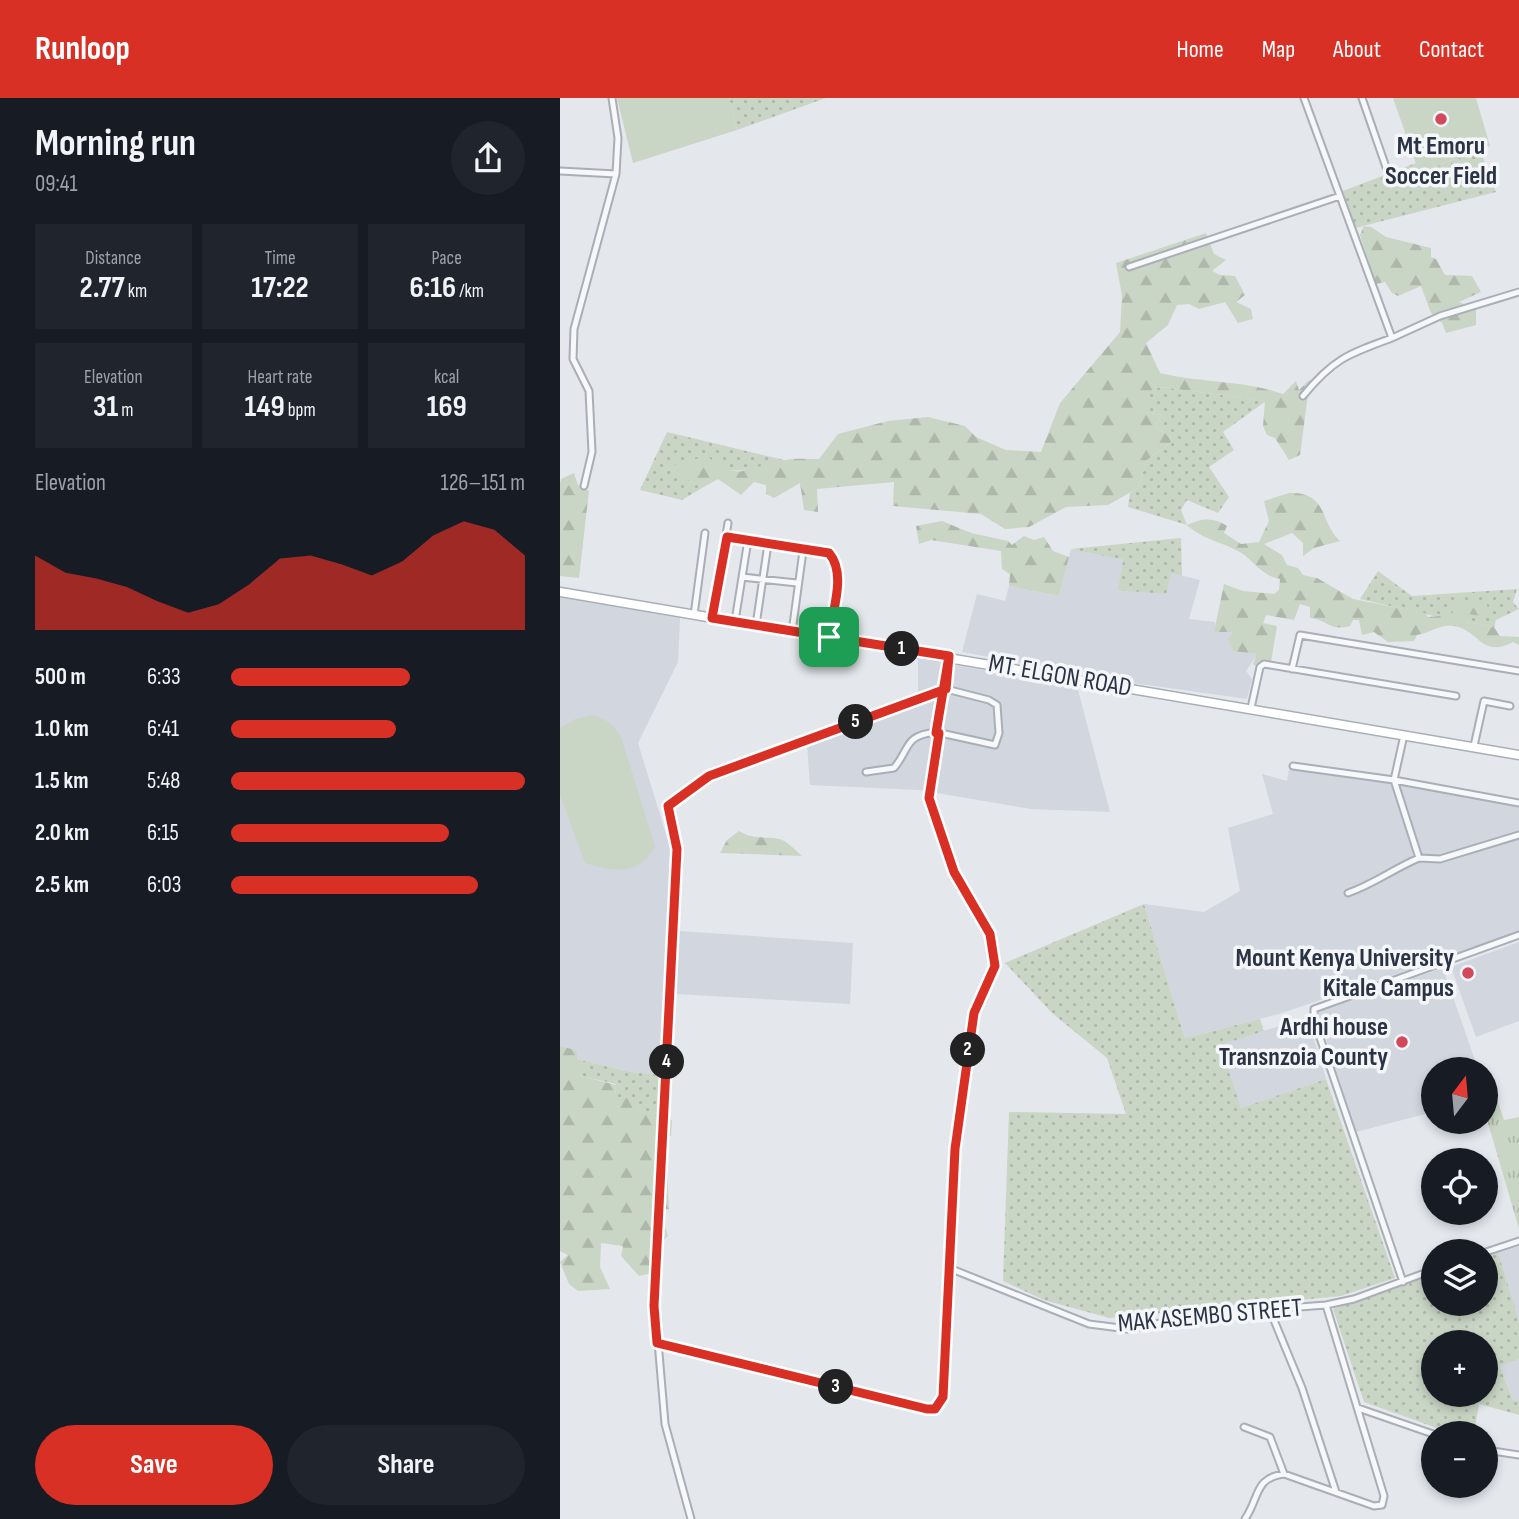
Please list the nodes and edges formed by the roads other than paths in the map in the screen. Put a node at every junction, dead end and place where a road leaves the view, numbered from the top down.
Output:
1 (612, 98) edge
2 (1304, 98) edge
3 (1362, 98) edge
4 (1387, 170) dead end
5 (560, 171) edge
6 (616, 174) junction
7 (1340, 196) junction
8 (1129, 267) dead end
9 (1519, 292) edge
10 (1392, 338) junction
11 (1303, 396) dead end
12 (584, 486) dead end
13 (728, 523) dead end
14 (705, 533) dead end
15 (727, 537) junction
16 (748, 540) junction
17 (768, 544) junction
18 (803, 551) junction
19 (742, 577) junction
20 (763, 579) junction
21 (797, 583) junction
22 (560, 592) edge
23 (694, 615) junction
24 (712, 618) junction
25 (735, 621) junction
26 (756, 625) junction
27 (792, 632) junction
28 (829, 637) junction
29 (949, 656) junction
30 (1292, 669) junction
31 (1519, 671) edge
32 (946, 689) junction
33 (1457, 696) dead end
34 (1510, 706) dead end
35 (1251, 708) junction
36 (937, 733) junction
37 (1404, 735) junction
38 (1474, 746) junction
39 (1519, 755) edge
40 (1293, 766) dead end
41 (866, 772) dead end
42 (1394, 780) junction
43 (1519, 803) edge
44 (1519, 835) edge
45 (1419, 858) junction
46 (1348, 893) dead end
47 (1519, 935) edge
48 (1519, 1241) edge
49 (1498, 1248) edge
50 (949, 1268) junction
51 (1421, 1275) edge
52 (1403, 1282) junction
53 (1326, 1305) junction
54 (1269, 1308) junction
55 (657, 1343) junction
56 (1359, 1408) junction
57 (1244, 1427) dead end
58 (1421, 1430) edge
59 (1498, 1452) edge
60 (1519, 1455) edge
61 (1284, 1474) junction
62 (1336, 1493) junction
63 (691, 1519) edge
64 (1245, 1519) edge

1 - 6 street
2 - 7 street
3 - 4 street
5 - 6 street
6 - 12 street
7 - 8 street
7 - 10 street
9 - 10 street
10 - 11 street
13 - 15 street
14 - 23 street
15 - 16 street
15 - 24 street
16 - 17 street
16 - 19 street
17 - 18 street
17 - 20 street
18 - 21 street
18 - 28 street
19 - 20 street
19 - 25 street
20 - 21 street
20 - 26 street
21 - 27 street
22 - 23 street, MT. ELGON ROAD
23 - 24 street, MT. ELGON ROAD
24 - 25 street, MT. ELGON ROAD
25 - 26 street, MT. ELGON ROAD
26 - 27 street, MT. ELGON ROAD
27 - 28 street, MT. ELGON ROAD
28 - 29 street, MT. ELGON ROAD
29 - 32 street
29 - 35 street, MT. ELGON ROAD
30 - 31 street
30 - 33 street
30 - 35 street
32 - 36 street
32 - 36 street
32 - 55 street
34 - 38 street
35 - 37 street, MT. ELGON ROAD
36 - 41 street
36 - 50 street
37 - 38 street, MT. ELGON ROAD
37 - 42 street
38 - 39 street, MT. ELGON ROAD
40 - 42 street
42 - 43 street
42 - 45 street
44 - 45 street
45 - 46 street
47 - 52 street
48 - 49 street
50 - 54 street, MAK ASEMBO STREET
50 - 55 street
51 - 52 street, MAK ASEMBO STREET
52 - 53 street, MAK ASEMBO STREET
53 - 54 street, MAK ASEMBO STREET
53 - 56 street
54 - 62 street
55 - 63 street
56 - 58 street
56 - 62 street
57 - 61 street
59 - 60 street
61 - 62 street
61 - 64 street

